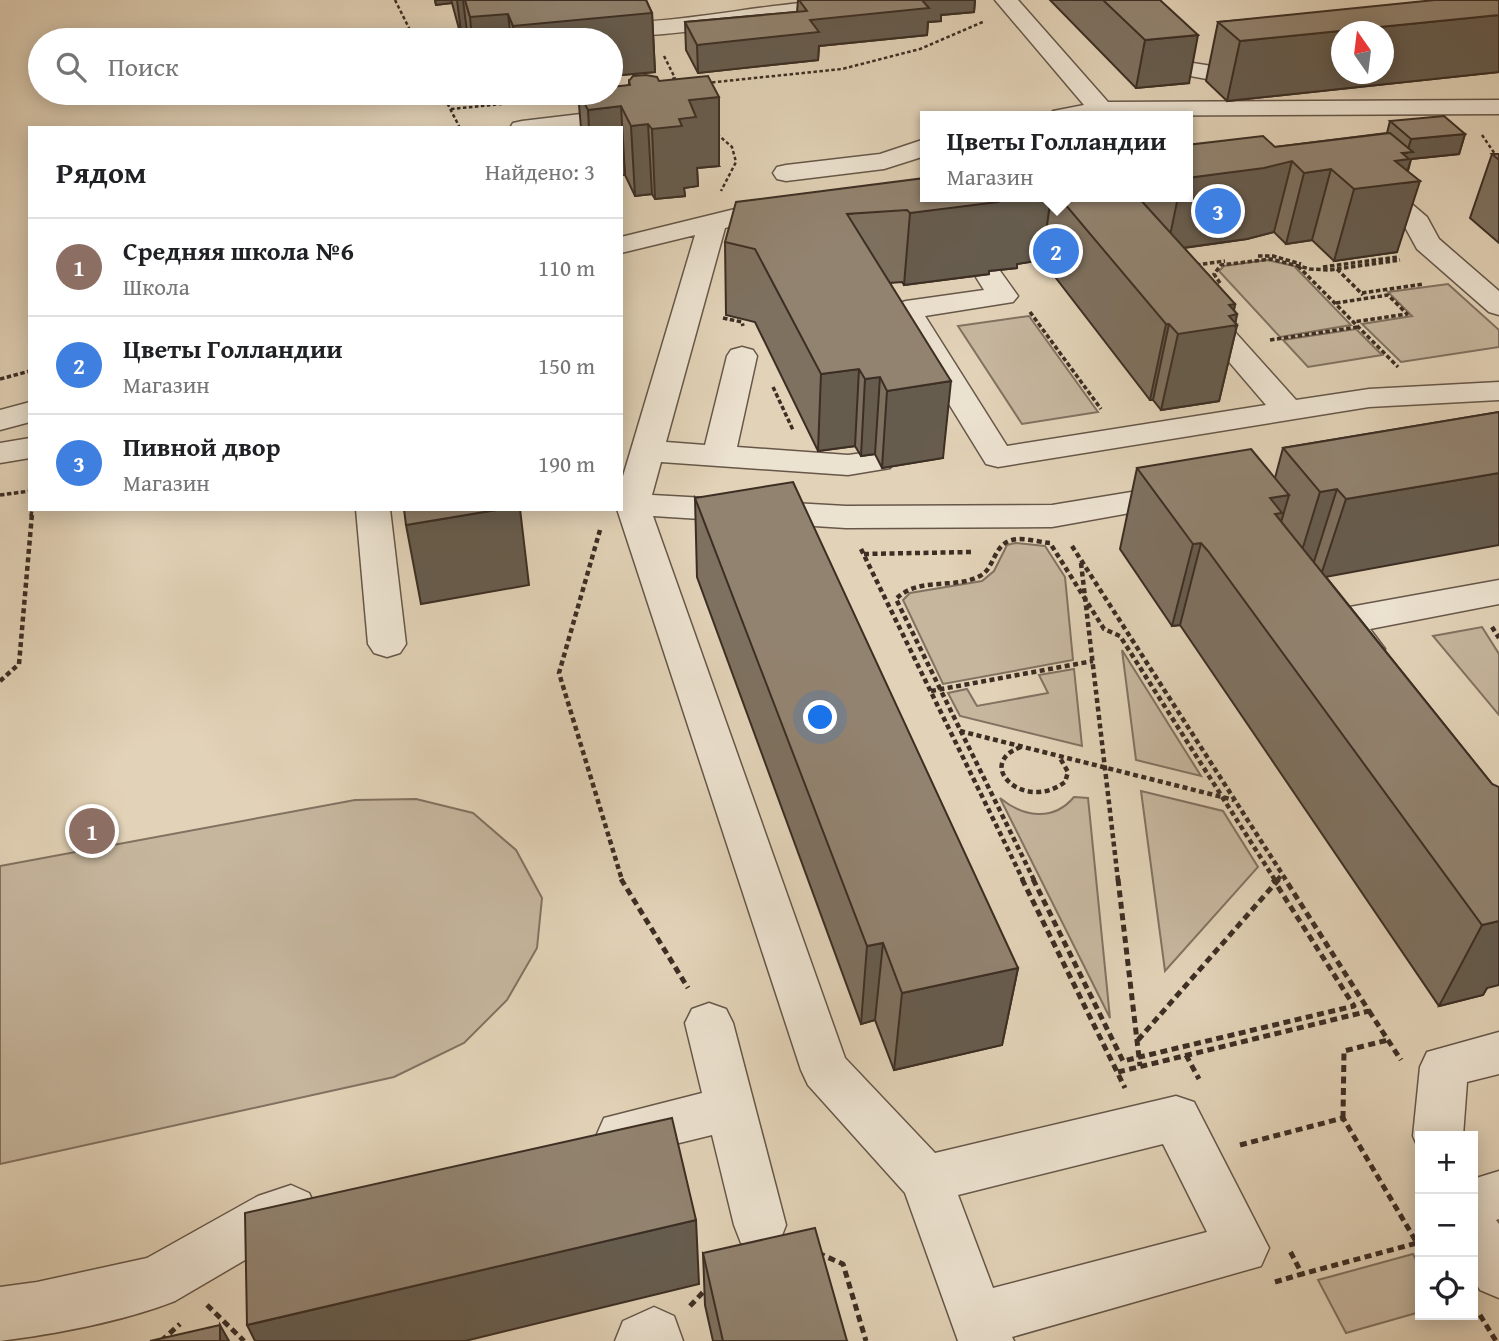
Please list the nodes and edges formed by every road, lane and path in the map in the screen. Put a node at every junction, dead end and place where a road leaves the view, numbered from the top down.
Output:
1 (395, 0) edge
2 (537, 0) edge
3 (846, 0) edge
4 (1006, 0) edge
5 (985, 21) dead end
6 (409, 28) edge
7 (570, 28) edge
8 (623, 30) edge
9 (1174, 53) edge
10 (1331, 60) edge
11 (1193, 70) junction
12 (674, 78) edge
13 (686, 81) edge
14 (698, 83) edge
15 (448, 105) edge
16 (1490, 107) edge
17 (1101, 109) junction
18 (666, 111) joint
19 (1090, 111) edge
20 (1130, 111) edge
21 (1190, 111) edge
22 (1193, 115) edge
23 (459, 126) edge
24 (539, 126) edge
25 (1499, 134) edge
26 (920, 149) edge
27 (1343, 172) edge
28 (786, 173) dead end
29 (716, 211) junction
30 (761, 212) edge
31 (623, 244) edge
32 (1437, 251) junction
33 (1293, 261) junction
34 (1297, 266) junction
35 (1335, 267) junction
36 (1164, 270) joint
37 (1457, 279) junction
38 (996, 285) joint
39 (1224, 286) dead end
40 (1383, 290) junction
41 (1362, 293) junction
42 (1388, 295) junction
43 (1367, 298) junction
44 (1335, 303) junction
45 (1499, 306) edge
46 (1353, 322) junction
47 (1359, 327) junction
48 (1264, 331) dead end
49 (1272, 340) junction
50 (1266, 341) dead end
51 (1282, 350) dead end
52 (742, 356) dead end
53 (1388, 369) dead end
54 (28, 372) edge
55 (0, 379) edge
56 (1499, 391) edge
57 (1288, 411) junction
58 (28, 413) edge
59 (0, 420) edge
60 (1142, 434) junction
61 (28, 448) edge
62 (647, 451) junction
63 (0, 453) edge
64 (719, 456) junction
65 (878, 461) dead end
66 (1214, 489) edge
67 (28, 491) edge
68 (0, 495) edge
69 (623, 501) edge
70 (32, 511) edge
71 (373, 511) edge
72 (617, 513) junction
73 (1052, 516) junction
74 (846, 517) junction
75 (982, 552) dead end
76 (864, 554) junction
77 (1081, 560) junction
78 (1499, 592) edge
79 (1085, 599) junction
80 (387, 644) dead end
81 (1093, 661) junction
82 (1387, 676) edge
83 (0, 681) edge
84 (939, 690) junction
85 (931, 691) junction
86 (949, 729) junction
87 (960, 731) junction
88 (1022, 747) junction
89 (1058, 756) junction
90 (1105, 768) junction
91 (1222, 797) junction
92 (1235, 800) junction
93 (1282, 875) junction
94 (1275, 881) junction
95 (709, 1023) joint
96 (1388, 1040) dead end
97 (1137, 1041) junction
98 (1499, 1053) edge
99 (1139, 1057) junction
100 (1140, 1066) junction
101 (1118, 1072) junction
102 (730, 1109) junction
103 (1343, 1118) junction
104 (1144, 1126) junction
105 (1438, 1131) edge
106 (583, 1143) edge
107 (1195, 1156) junction
108 (926, 1180) junction
109 (1499, 1195) edge
110 (330, 1201) edge
111 (1478, 1201) edge
112 (760, 1225) junction
113 (1415, 1238) edge
114 (1415, 1244) edge
115 (1478, 1249) edge
116 (1302, 1274) dead end
117 (1489, 1292) edge
118 (214, 1293) dead end
119 (204, 1302) junction
120 (196, 1310) dead end
121 (0, 1314) edge
122 (187, 1317) dead end
123 (982, 1330) edge
124 (651, 1339) edge
125 (161, 1341) edge
126 (244, 1341) edge
127 (866, 1341) edge
128 (1496, 1341) edge

1 - 6 path
2 - 7 street
3 - 8 street
4 - 17 street
5 - 14 path
9 - 11 street
10 - 11 street
11 - 21 street
12 - 13 path
15 - 23 path
16 - 22 street
16 - 25 street
17 - 19 street
17 - 20 street
18 - 24 street
18 - 29 path
26 - 28 street
27 - 32 street
29 - 30 street
29 - 31 street
29 - 62 street
32 - 35 path
32 - 37 street
33 - 34 path
33 - 35 path
33 - 36 path
34 - 35 path
34 - 39 path
34 - 44 path
35 - 37 path
35 - 41 path
36 - 57 street
37 - 40 path
37 - 45 street
38 - 60 path
38 - 60 street
40 - 41 path
40 - 42 path
41 - 43 path
42 - 43 path
42 - 46 path
43 - 44 path
44 - 46 path
46 - 47 path
47 - 49 path
47 - 53 path
48 - 49 path
49 - 50 path
49 - 51 path
52 - 64 street
54 - 55 path
56 - 57 street
57 - 60 street
58 - 59 street
61 - 63 street
62 - 64 street
62 - 69 street
64 - 65 street
66 - 73 street
67 - 68 path
70 - 83 path
71 - 80 street
72 - 74 street
72 - 95 path
72 - 108 street
73 - 74 street
73 - 77 path
74 - 76 path
75 - 76 path
76 - 85 path
77 - 79 path
77 - 92 path
78 - 82 street
79 - 81 path
79 - 84 path
79 - 91 path
81 - 84 path
81 - 90 path
84 - 85 path
84 - 87 path
85 - 86 path
86 - 87 path
86 - 101 path
87 - 88 path
87 - 99 path
88 - 89 path
88 - 89 path
89 - 90 path
90 - 91 path
90 - 97 path
91 - 92 path
91 - 94 path
92 - 93 path
93 - 94 path
93 - 100 path
94 - 97 path
94 - 99 path
95 - 102 street
96 - 103 path
97 - 99 path
98 - 105 street
99 - 100 path
100 - 101 path
101 - 104 path
102 - 106 street
102 - 112 street
103 - 107 path
103 - 113 path
104 - 107 street
104 - 108 street
107 - 123 street
108 - 123 street
109 - 111 street
110 - 121 street
112 - 124 path
112 - 127 path
114 - 116 path
115 - 117 street
117 - 128 path
118 - 119 path
119 - 120 path
119 - 126 path
122 - 125 path

